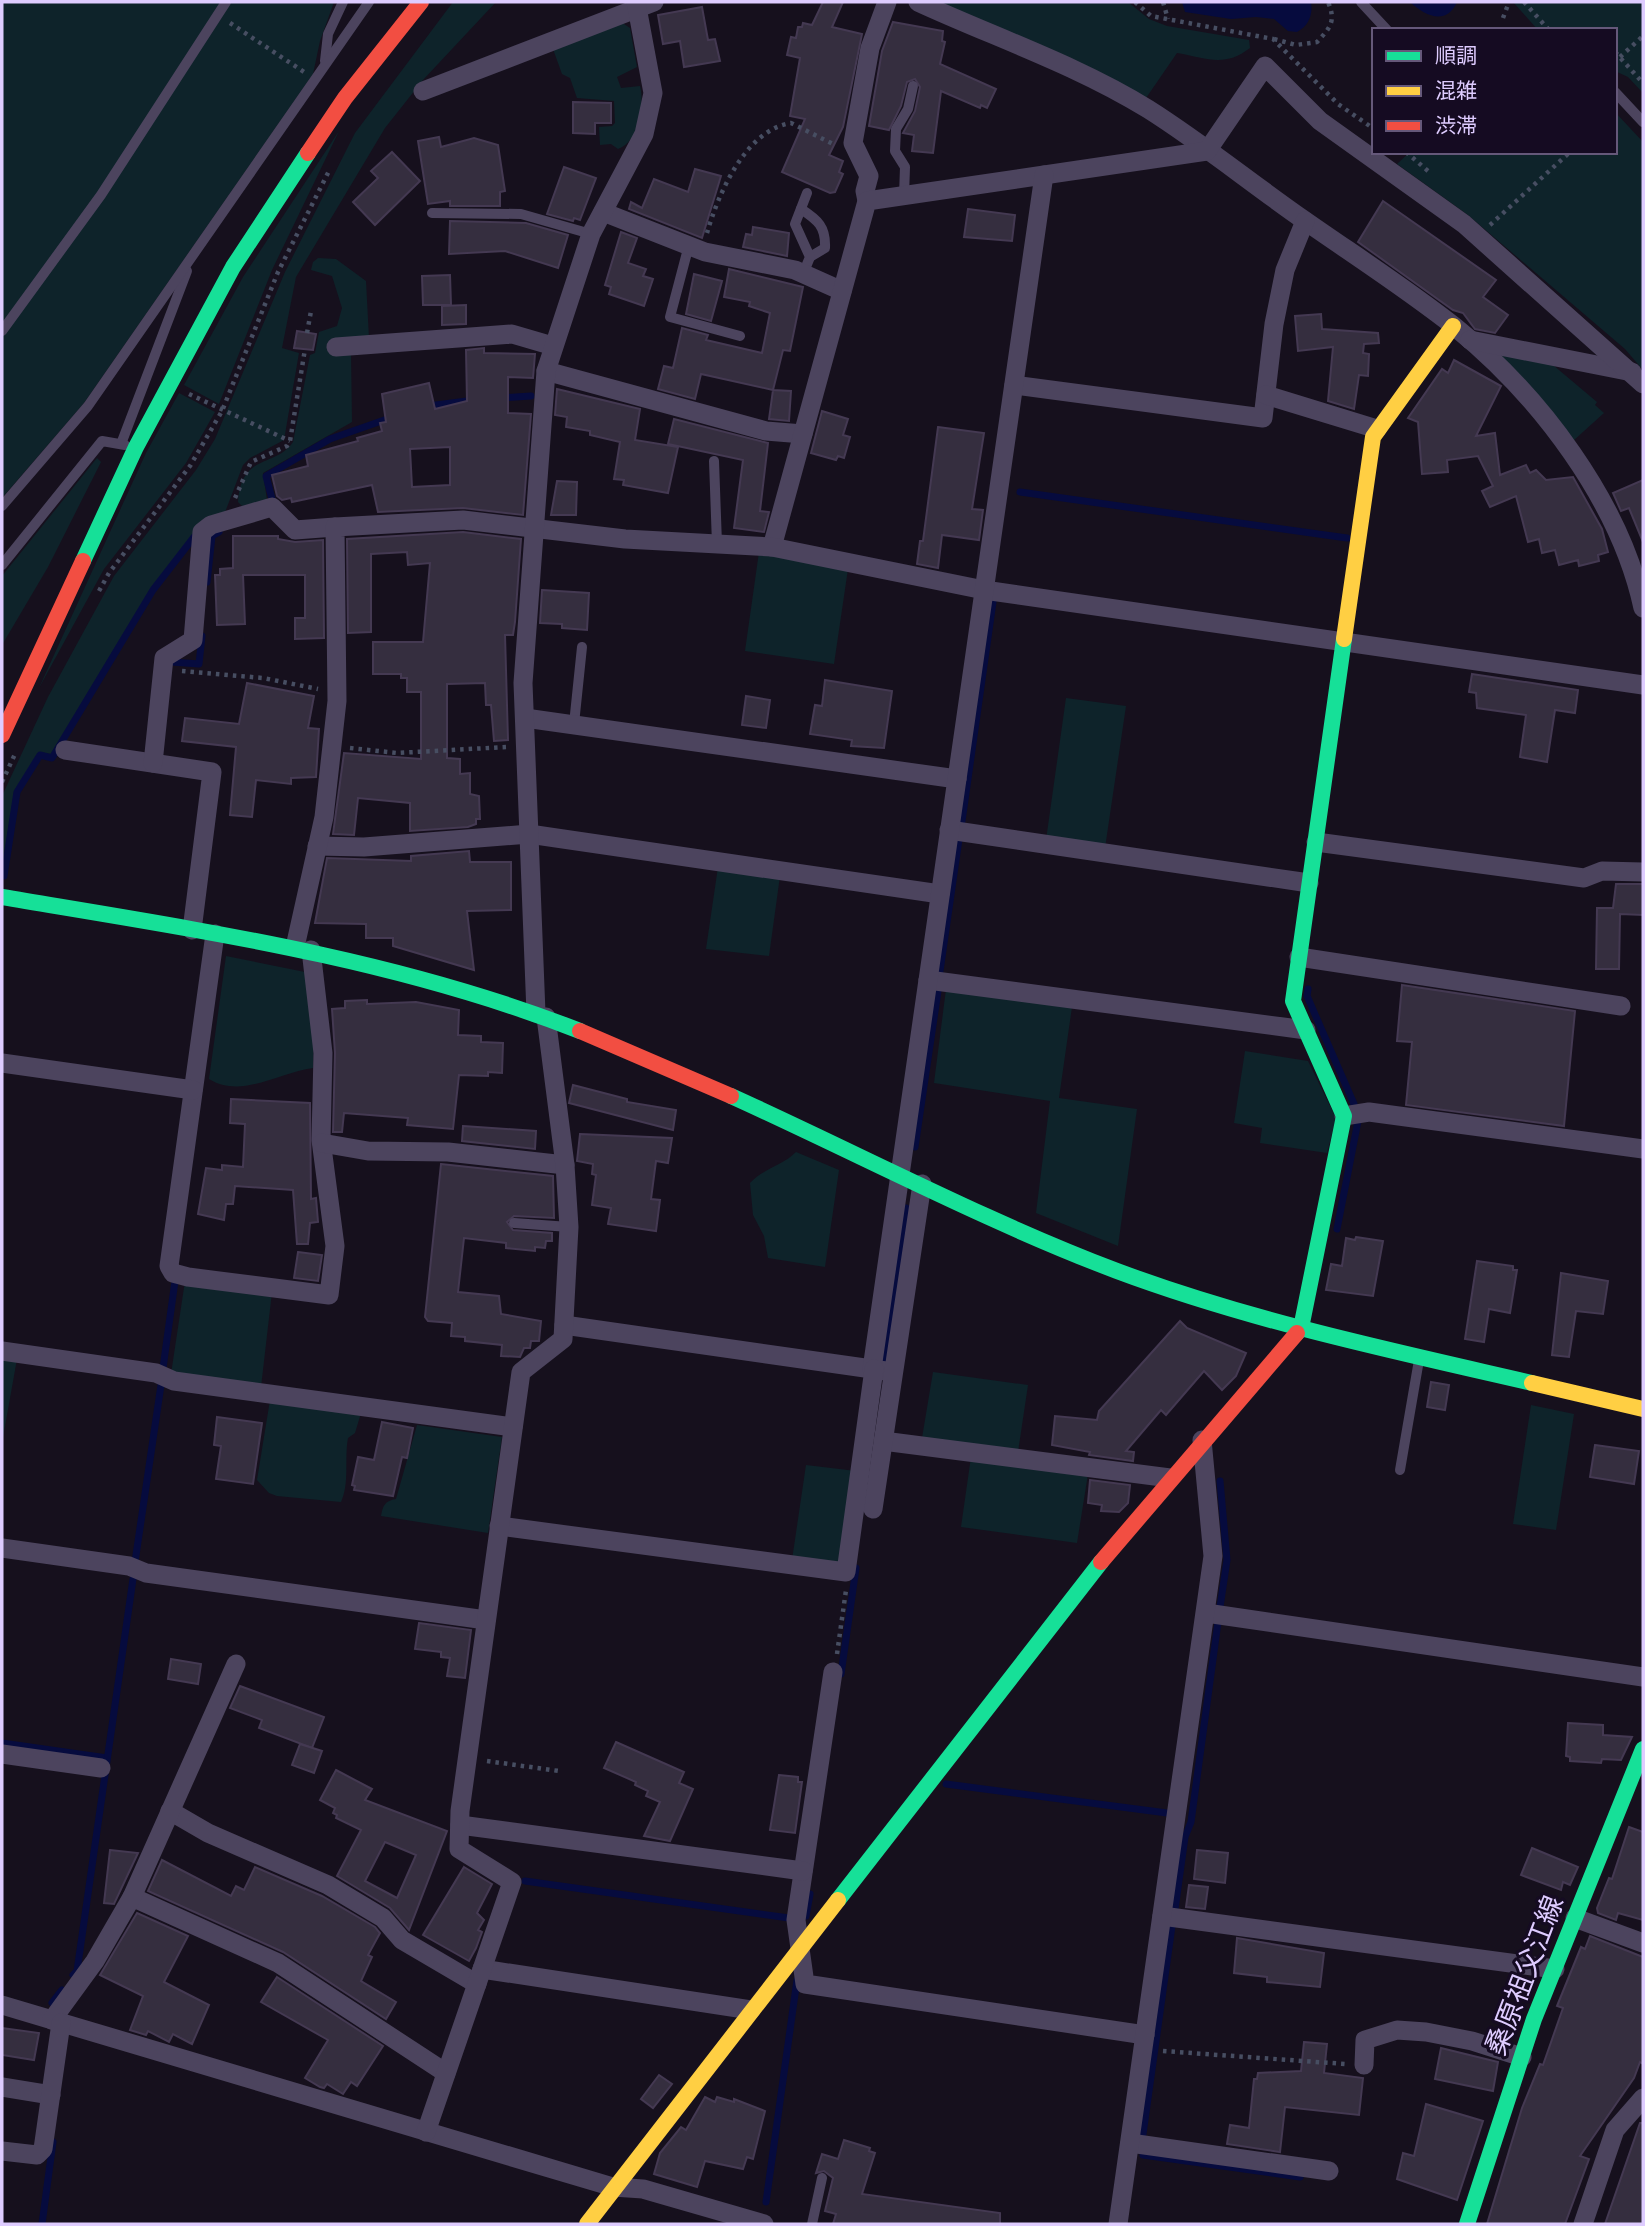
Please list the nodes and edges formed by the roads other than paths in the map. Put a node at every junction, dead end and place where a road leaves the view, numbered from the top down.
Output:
1 (226, 2) edge
2 (343, 2) edge
3 (369, 2) edge
4 (421, 2) edge
5 (887, 2) edge
6 (918, 2) edge
7 (1362, 2) edge
8 (642, 4) edge
9 (1385, 28) edge
10 (325, 63) junction
11 (913, 86) dead end
12 (423, 91) dead end
13 (1617, 94) edge
14 (1643, 122) edge
15 (1207, 151) junction
16 (1044, 176) junction
17 (807, 193) dead end
18 (904, 196) junction
19 (867, 201) junction
20 (801, 209) junction
21 (603, 212) junction
22 (432, 213) dead end
23 (1305, 221) junction
24 (591, 234) junction
25 (695, 248) junction
26 (193, 256) junction
27 (807, 265) junction
28 (842, 291) junction
29 (1453, 326) junction
30 (2, 331) edge
31 (740, 337) dead end
32 (1469, 340) junction
33 (553, 346) junction
34 (336, 347) dead end
35 (546, 371) junction
36 (1638, 378) edge
37 (1014, 385) junction
38 (1266, 395) junction
39 (1377, 429) junction
40 (803, 434) junction
41 (129, 446) junction
42 (714, 461) dead end
43 (2, 506) edge
44 (335, 527) junction
45 (536, 529) junction
46 (717, 544) junction
47 (772, 547) junction
48 (2, 565) edge
49 (984, 590) junction
50 (1643, 608) edge
51 (1344, 642) junction
52 (582, 647) dead end
53 (1643, 685) edge
54 (525, 718) junction
55 (574, 724) junction
56 (2, 735) edge
57 (65, 750) dead end
58 (153, 763) junction
59 (957, 779) junction
60 (949, 830) junction
61 (529, 834) junction
62 (1316, 842) junction
63 (317, 846) junction
64 (1643, 872) edge
65 (1309, 883) junction
66 (940, 894) junction
67 (2, 897) edge
68 (192, 930) junction
69 (215, 934) junction
70 (303, 949) junction
71 (1299, 957) junction
72 (928, 980) junction
73 (1620, 1006) dead end
74 (541, 1015) junction
75 (1306, 1030) junction
76 (2, 1063) edge
77 (193, 1090) junction
78 (1344, 1116) junction
79 (322, 1143) junction
80 (1643, 1149) edge
81 (565, 1165) junction
82 (899, 1174) junction
83 (922, 1184) junction
84 (514, 1223) dead end
85 (569, 1227) junction
86 (564, 1325) junction
87 (1301, 1328) junction
88 (2, 1351) edge
89 (1420, 1356) junction
90 (880, 1370) junction
91 (1643, 1409) edge
92 (513, 1427) junction
93 (1202, 1440) junction
94 (883, 1441) junction
95 (1400, 1470) dead end
96 (1170, 1478) junction
97 (873, 1509) dead end
98 (499, 1525) junction
99 (2, 1548) edge
100 (1206, 1612) junction
101 (486, 1620) junction
102 (236, 1664) dead end
103 (833, 1672) road end
104 (1643, 1677) edge
105 (1643, 1749) edge
106 (2, 1754) edge
107 (101, 1768) dead end
108 (170, 1811) junction
109 (460, 1825) junction
110 (803, 1871) junction
111 (132, 1897) junction
112 (1162, 1916) junction
113 (1575, 1919) junction
114 (1643, 1943) edge
115 (799, 1948) junction
116 (1555, 1969) junction
117 (479, 1977) junction
118 (2, 2005) edge
119 (751, 2010) junction
120 (57, 2021) junction
121 (1145, 2035) junction
122 (1522, 2057) junction
123 (1364, 2065) road end
124 (446, 2073) junction
125 (2, 2087) edge
126 (51, 2095) junction
127 (1643, 2098) edge
128 (426, 2132) junction
129 (1130, 2143) junction
130 (2, 2151) edge
131 (1329, 2171) dead end
132 (822, 2178) dead end
133 (613, 2187) junction
134 (587, 2224) edge
135 (764, 2224) edge
136 (812, 2224) edge
137 (1118, 2224) edge
138 (1467, 2224) edge
139 (1583, 2224) edge

1 - 30 lane
2 - 10 lane
3 - 10 lane
4 - 41 street
5 - 19 street
6 - 15 street
7 - 9 lane
8 - 12 street
8 - 21 street
10 - 26 lane
11 - 18 lane
13 - 14 lane
15 - 16 street
15 - 23 street
15 - 36 street
16 - 18 street
16 - 37 street
17 - 20 lane
18 - 19 street
19 - 28 street
20 - 27 lane
20 - 27 lane
21 - 24 street
21 - 25 street
22 - 24 lane
23 - 29 street
23 - 38 street
24 - 33 street
25 - 27 street
25 - 31 lane
26 - 41 lane
26 - 43 lane
27 - 28 street
28 - 40 street
29 - 32 street
29 - 39 street
32 - 36 street
32 - 50 street
33 - 34 street
33 - 35 street
35 - 40 street
35 - 45 street
37 - 38 street
37 - 49 street
38 - 39 street
39 - 51 street
40 - 47 street
41 - 48 lane
41 - 56 street
42 - 46 lane
44 - 45 street
44 - 58 street
44 - 63 street
45 - 46 street
45 - 54 street
46 - 47 street
47 - 49 street
49 - 51 street
49 - 59 street
51 - 53 street
51 - 62 street
52 - 55 lane
54 - 55 street
54 - 61 street
55 - 59 street
57 - 58 street
58 - 68 street
59 - 60 street
60 - 65 street
60 - 66 street
61 - 63 street
61 - 66 street
61 - 74 street
62 - 64 street
62 - 65 street
63 - 70 street
65 - 71 street
66 - 72 street
67 - 68 street
68 - 69 street
69 - 70 street
69 - 77 street
70 - 74 street
70 - 79 street
71 - 73 street
71 - 75 street
72 - 75 street
72 - 82 street
74 - 81 street
74 - 82 street
75 - 78 street
76 - 77 street
77 - 79 street
78 - 80 street
78 - 87 street
79 - 81 street
81 - 85 street
82 - 83 street
82 - 90 street
83 - 87 street
83 - 90 street
84 - 85 lane
85 - 86 street
86 - 90 street
86 - 92 street
87 - 89 street
87 - 93 street
88 - 92 street
89 - 91 street
89 - 95 lane
90 - 94 street
90 - 98 street
92 - 98 street
93 - 96 street
93 - 100 street
94 - 96 street
94 - 97 street
96 - 115 street
98 - 101 street
99 - 101 street
100 - 104 street
100 - 112 street
101 - 109 street
102 - 108 street
103 - 110 street
105 - 113 street, 桑原祖父江線
106 - 107 street
108 - 111 street
108 - 117 street
109 - 110 street
109 - 117 street
110 - 115 street
111 - 120 street
111 - 124 street
112 - 116 street
112 - 121 street
113 - 114 street
113 - 116 street, 桑原祖父江線
115 - 119 street
115 - 121 street
116 - 122 street, 桑原祖父江線
117 - 119 street
117 - 124 street
118 - 120 street
119 - 133 street
120 - 126 street
120 - 128 street
121 - 129 street
122 - 123 street
122 - 138 street, 桑原祖父江線
124 - 128 street
125 - 126 street
126 - 130 street
127 - 139 street
128 - 133 street
129 - 131 street
129 - 137 street
132 - 136 lane
133 - 134 street
133 - 135 street

